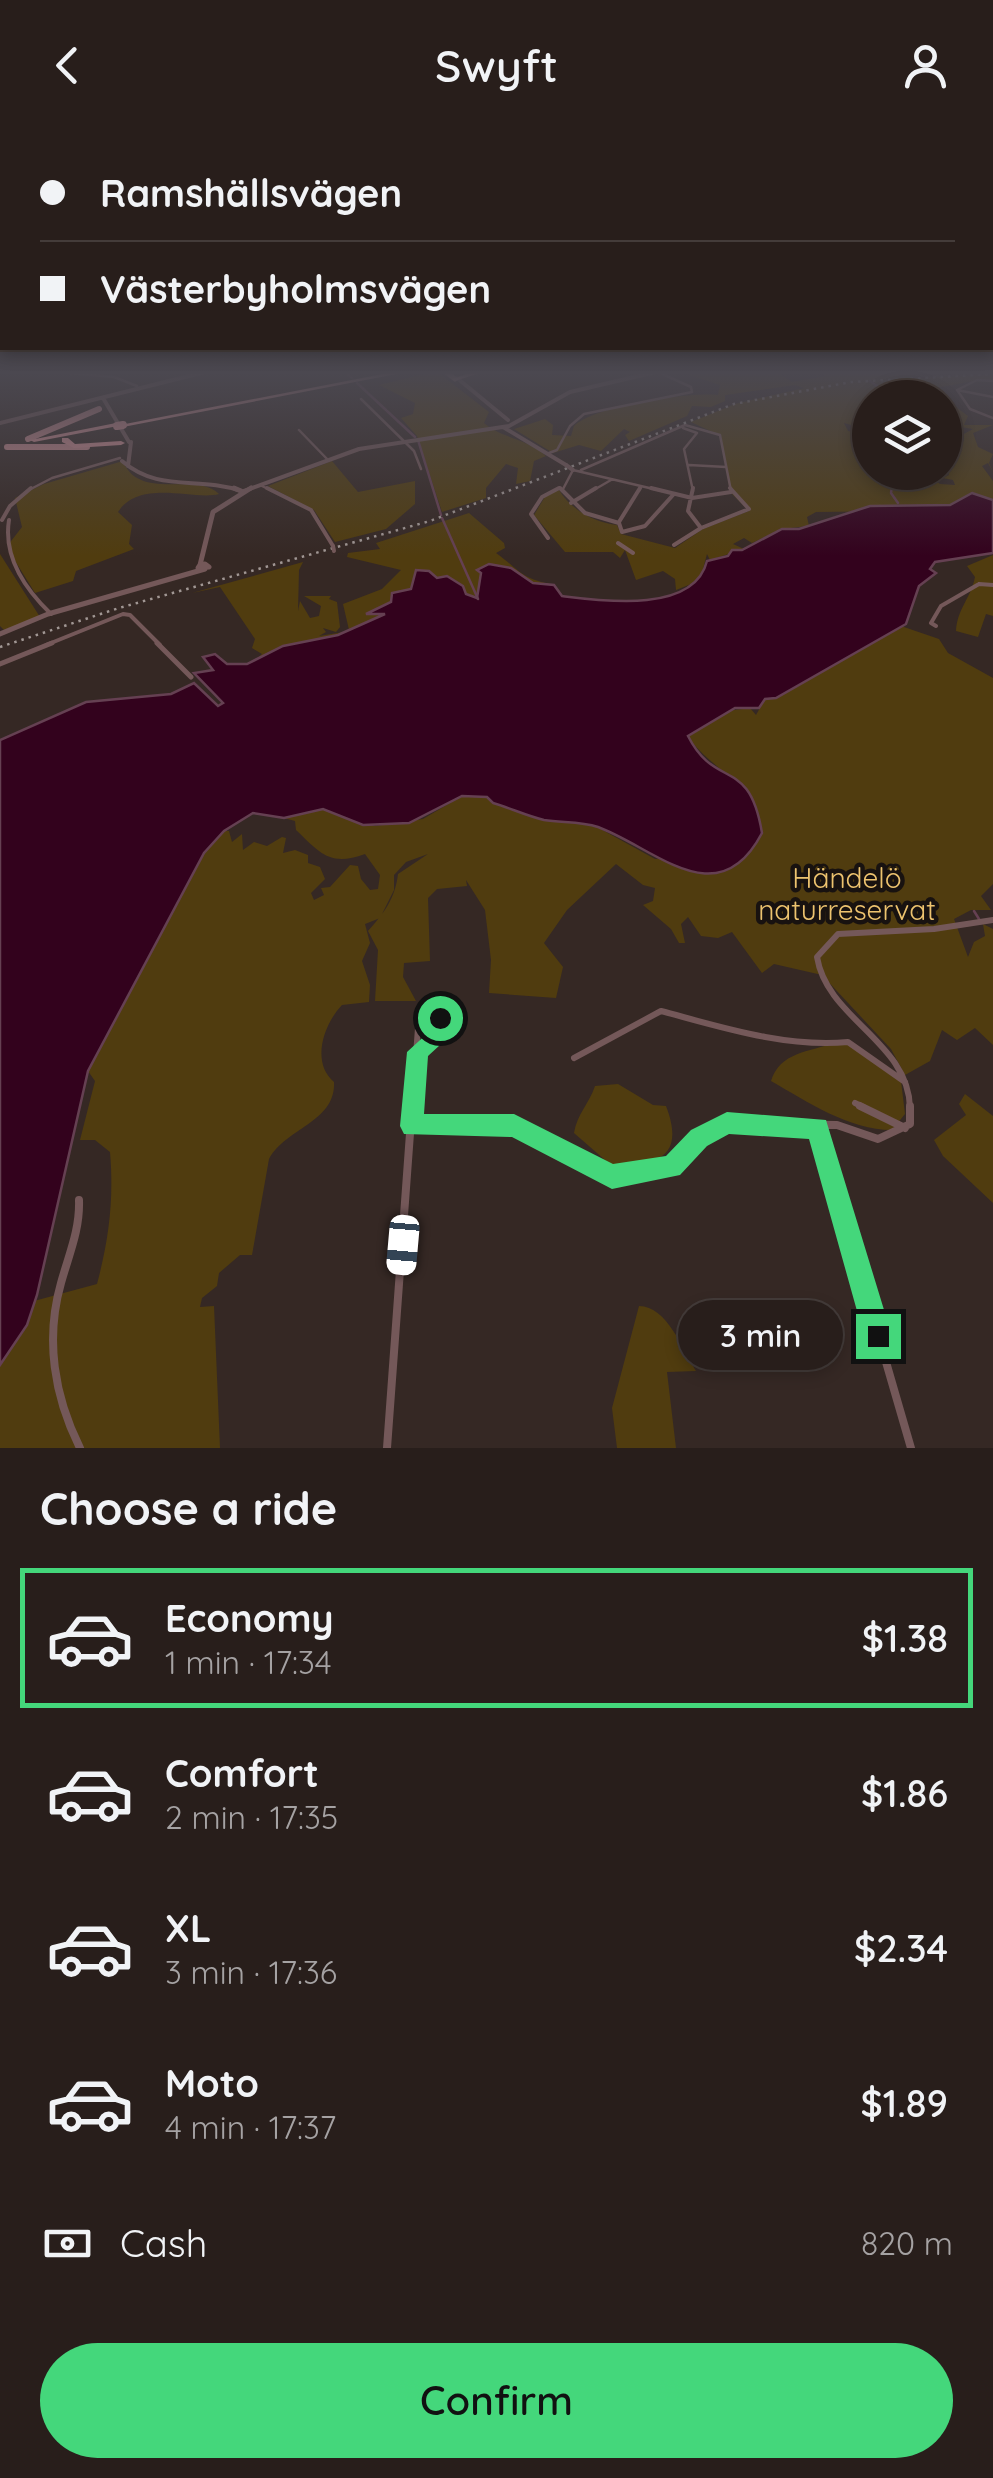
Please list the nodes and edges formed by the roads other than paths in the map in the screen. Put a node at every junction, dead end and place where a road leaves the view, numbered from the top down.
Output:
1 (49, 433) edge
2 (77, 433) edge
3 (83, 433) edge
4 (85, 433) edge
5 (121, 433) edge
6 (301, 433) edge
7 (396, 433) edge
8 (448, 433) edge
9 (522, 433) edge
10 (567, 433) edge
11 (667, 433) edge
12 (696, 433) edge
13 (713, 433) edge
14 (404, 440) junction
15 (34, 441) junction
16 (124, 444) junction
17 (2, 447) edge
18 (549, 453) junction
19 (124, 459) junction
20 (328, 460) junction
21 (689, 465) junction
22 (726, 466) junction
23 (422, 469) dead end
24 (573, 470) junction
25 (581, 470) junction
26 (614, 479) junction
27 (262, 486) junction
28 (560, 488) junction
29 (641, 488) junction
30 (242, 492) junction
31 (730, 492) junction
32 (672, 495) junction
33 (692, 498) junction
34 (570, 503) junction
35 (3, 522) edge
36 (618, 523) junction
37 (701, 528) junction
38 (548, 538) dead end
39 (618, 544) dead end
40 (674, 546) dead end
41 (633, 553) dead end
42 (335, 559) dead end
43 (993, 585) edge
44 (49, 617) junction
45 (936, 626) dead end
46 (1, 634) edge
47 (0, 664) edge
48 (191, 677) dead end
49 (993, 920) edge
50 (418, 1052) junction
51 (574, 1058) dead end
52 (905, 1082) junction
53 (855, 1102) dead end
54 (412, 1126) junction
55 (907, 1126) junction
56 (818, 1128) junction
57 (79, 1200) dead end
58 (80, 1448) edge
59 (387, 1448) edge
60 (911, 1448) edge

1 - 17 highway
2 - 15 highway
3 - 15 highway
4 - 16 highway
5 - 16 street
6 - 20 street
7 - 14 street
8 - 14 street
9 - 18 street
10 - 18 street
11 - 25 street
12 - 21 street
13 - 22 street
14 - 20 street
14 - 23 street
15 - 17 highway
16 - 17 highway
16 - 19 street
18 - 24 street, bridge
19 - 30 street
19 - 35 street
20 - 27 street
21 - 22 street
21 - 33 street
22 - 31 street
24 - 25 street
24 - 28 street
25 - 26 street
26 - 29 street
26 - 34 street
27 - 30 street
27 - 42 street
28 - 34 street
28 - 38 street
29 - 32 street
29 - 36 street
30 - 44 street
31 - 33 street
31 - 37 street
32 - 33 street
32 - 36 street
33 - 37 street
34 - 36 street
35 - 44 street
37 - 40 street
39 - 41 street
43 - 45 street
44 - 46 street
47 - 48 street
49 - 52 street
50 - 50 street
50 - 54 street
51 - 52 street
52 - 55 street
53 - 55 street
54 - 56 street
54 - 59 street
55 - 56 street
56 - 60 street
57 - 58 street

